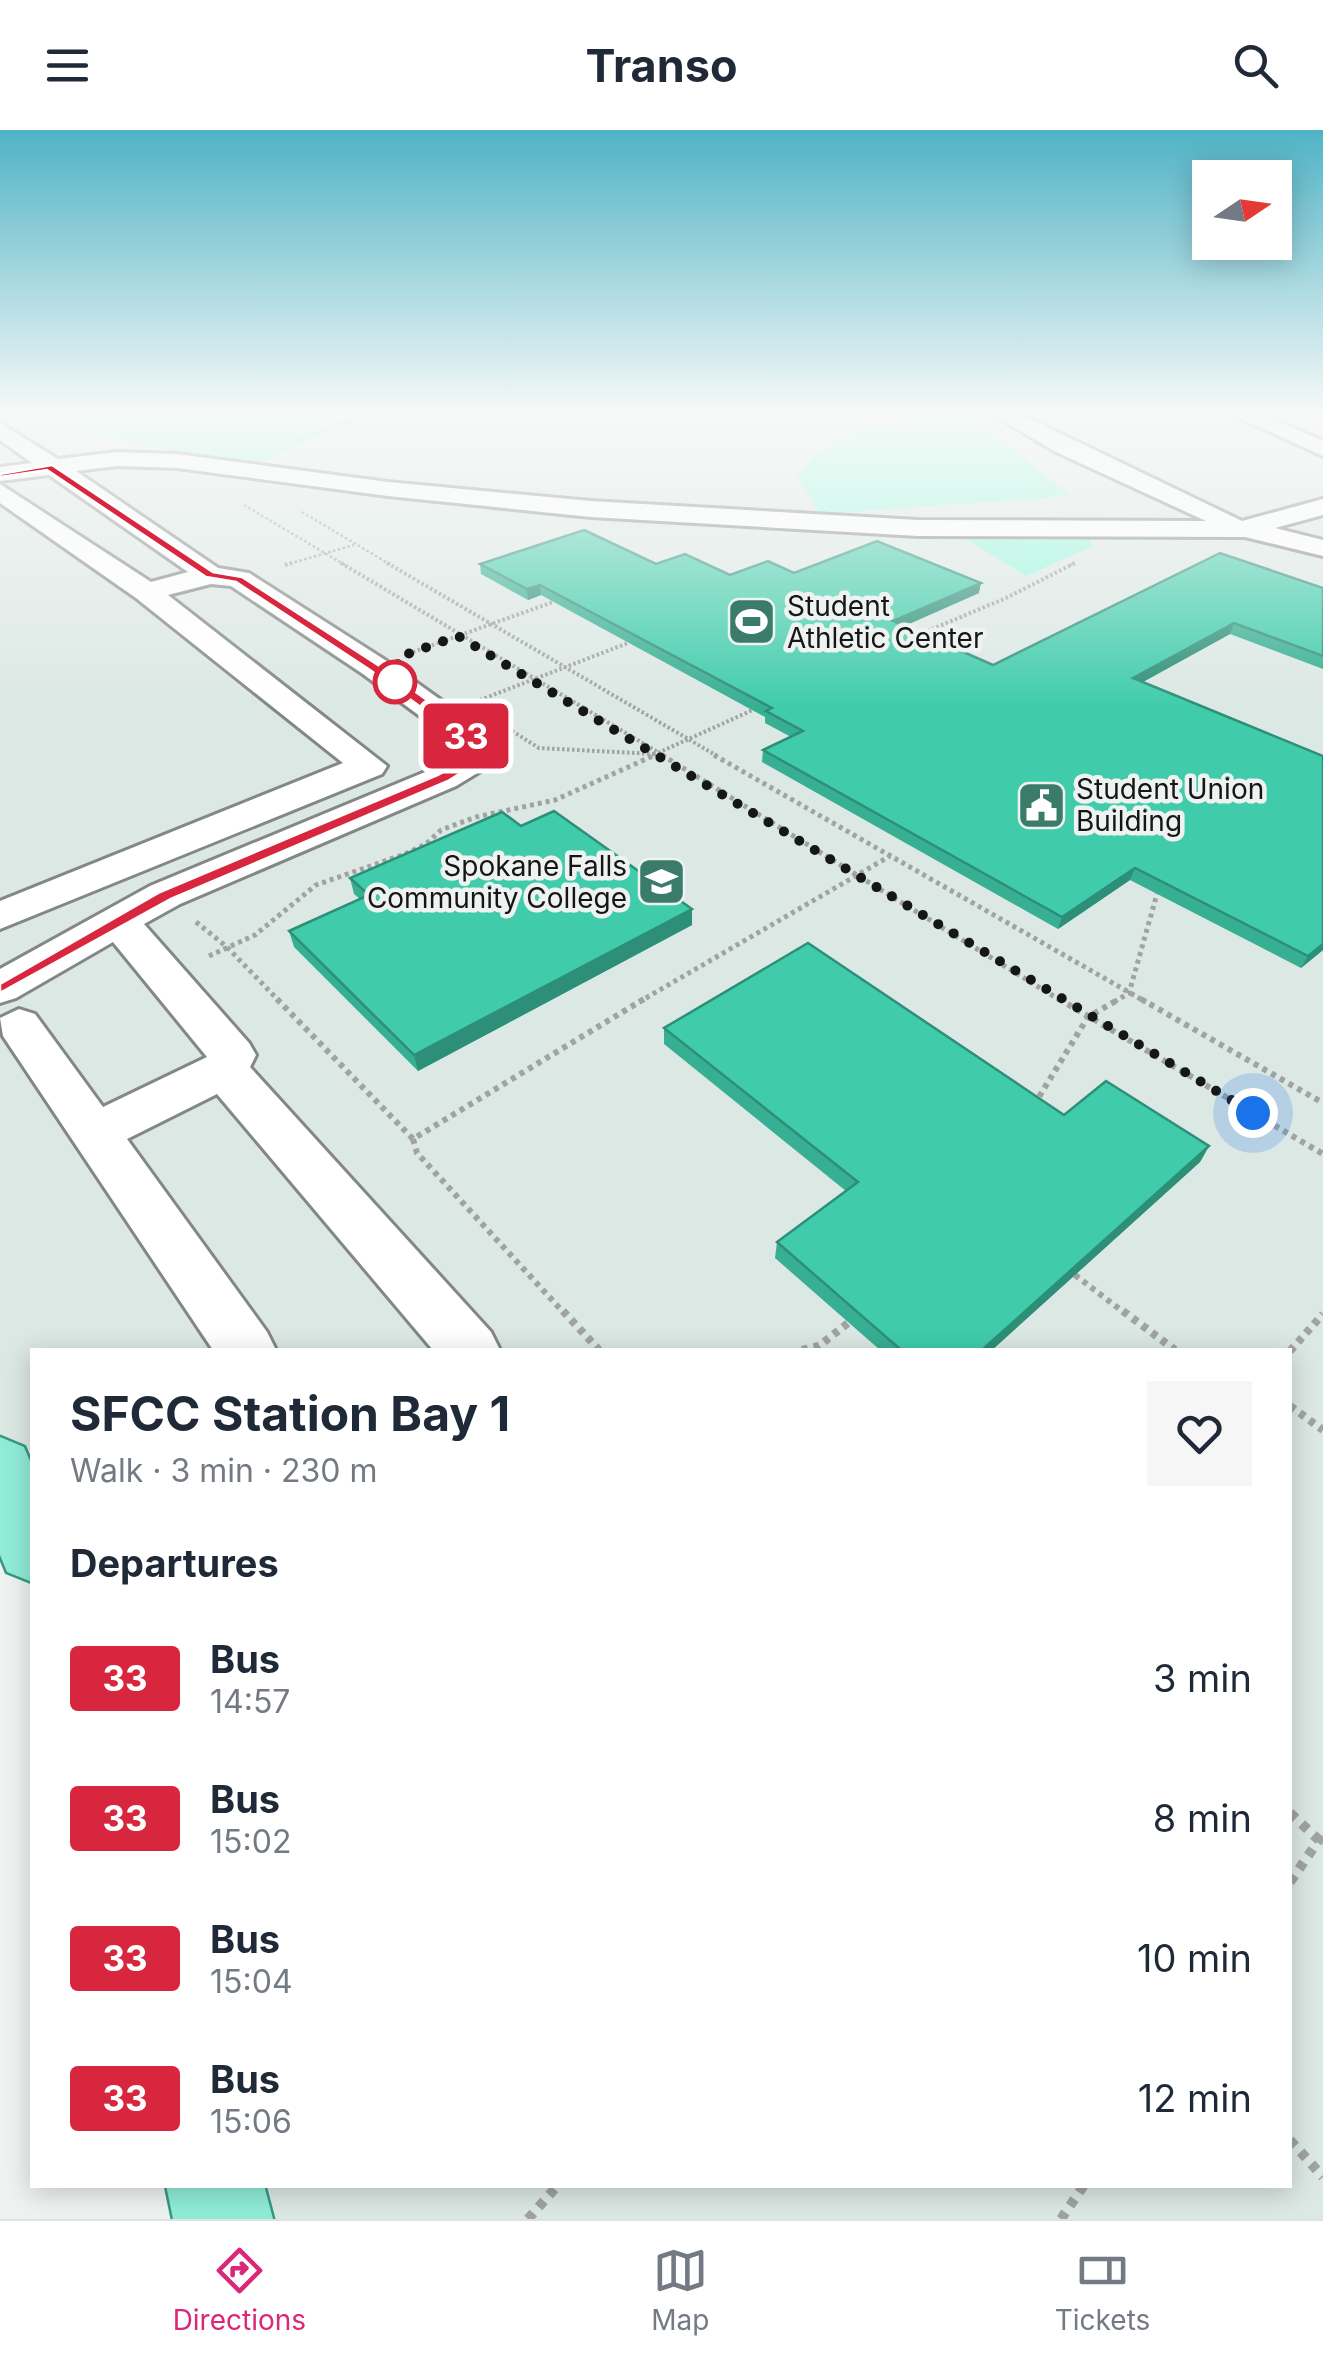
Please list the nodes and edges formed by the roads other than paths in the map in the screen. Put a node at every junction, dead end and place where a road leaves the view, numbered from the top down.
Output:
1 (30, 511) edge
2 (115, 511) edge
3 (634, 511) edge
4 (1206, 511) edge
5 (1307, 511) edge
6 (1167, 529) junction
7 (1245, 529) junction
8 (1323, 548) edge
9 (1286, 567) dead end
10 (210, 575) junction
11 (146, 592) junction
12 (0, 916) edge
13 (118, 922) junction
14 (10, 1007) edge
15 (224, 1070) junction
16 (96, 1132) junction
17 (245, 1348) edge
18 (468, 1348) edge
19 (0, 1469) edge
20 (30, 1542) edge
21 (216, 2188) edge
22 (223, 2219) edge

1 - 11 street
2 - 10 street
3 - 6 street
4 - 7 street
5 - 7 street
6 - 7 street
6 - 9 street
7 - 8 street
10 - 11 street
10 - 13 street
11 - 12 street
13 - 14 street
13 - 15 street
14 - 16 street
15 - 16 street
15 - 18 street
16 - 17 street
19 - 20 main road
21 - 22 main road

